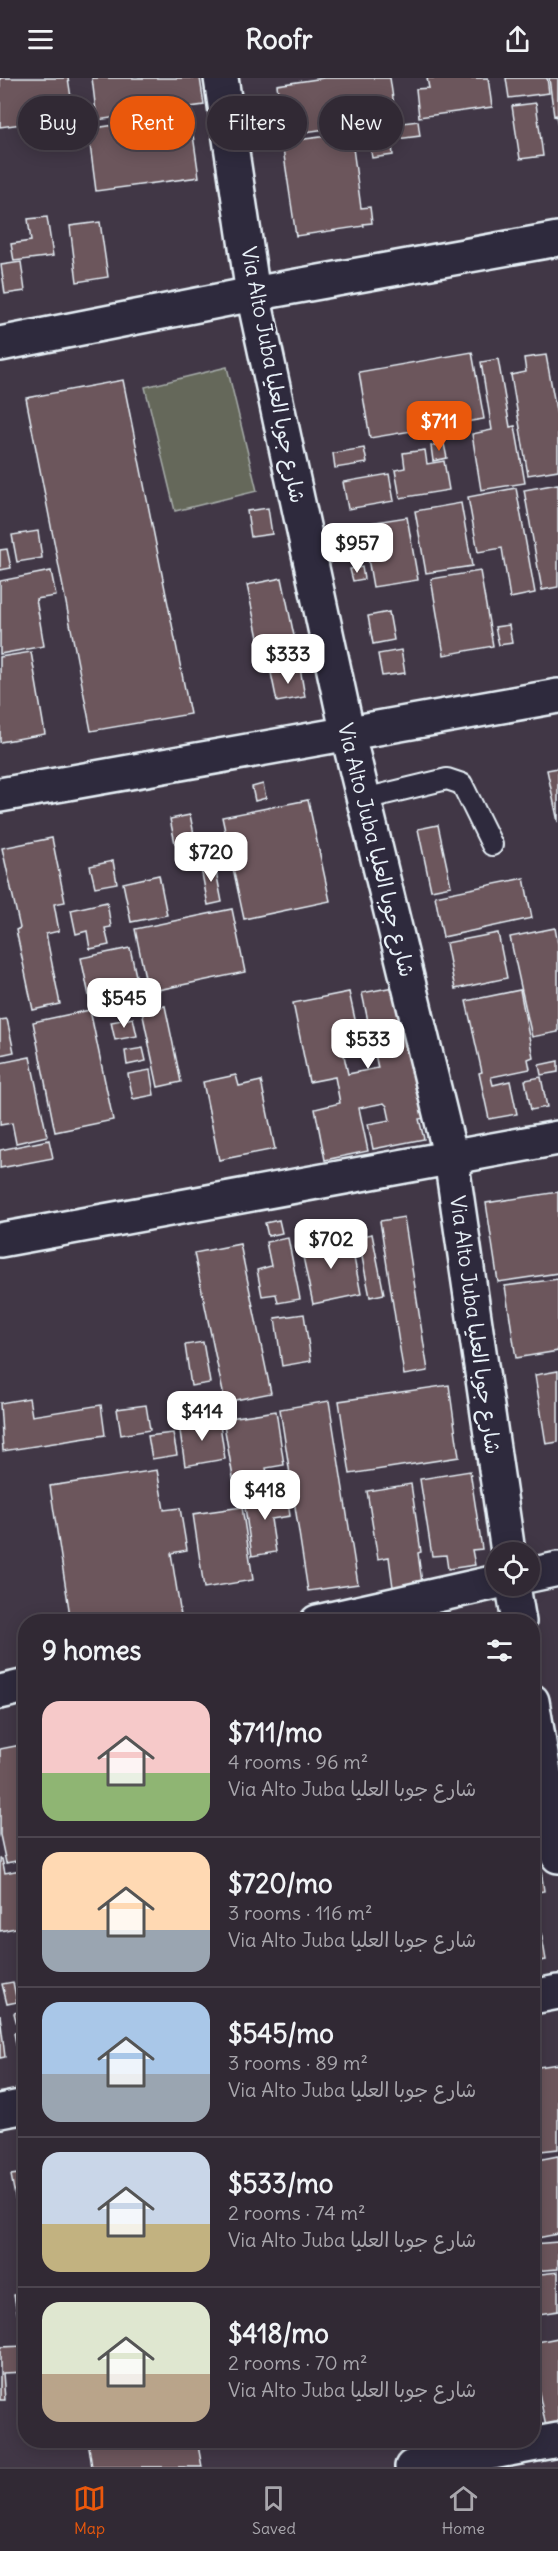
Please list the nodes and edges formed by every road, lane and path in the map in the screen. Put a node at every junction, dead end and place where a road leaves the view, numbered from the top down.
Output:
1 (221, 78) edge
2 (558, 239) edge
3 (253, 294) junction
4 (0, 344) edge
5 (558, 696) edge
6 (348, 735) junction
7 (0, 795) edge
8 (364, 799) junction
9 (492, 845) dead end
10 (558, 1138) edge
11 (451, 1158) junction
12 (0, 1240) edge
13 (507, 1542) edge
14 (558, 1569) edge
15 (540, 1573) edge
16 (486, 1584) edge
17 (515, 1596) edge
18 (353, 1614) edge
19 (518, 1614) edge
20 (18, 1688) edge
21 (0, 1692) edge
22 (540, 1749) edge
23 (558, 1857) edge
24 (558, 1992) edge
25 (540, 1995) edge
26 (18, 2108) edge
27 (0, 2111) edge
28 (558, 2440) edge
29 (540, 2443) edge
30 (515, 2448) edge
31 (412, 2467) edge

1 - 3 street, Via Alto Juba شارع جوبا العليا
2 - 3 street
3 - 4 street
3 - 6 street, Via Alto Juba شارع جوبا العليا
5 - 6 street
6 - 7 street
6 - 8 street, Via Alto Juba شارع جوبا العليا
8 - 9 lane
8 - 11 street, Via Alto Juba شارع جوبا العليا
10 - 11 street
11 - 12 street
11 - 13 street, Via Alto Juba شارع جوبا العليا
14 - 15 street
16 - 18 street
17 - 19 street
20 - 21 street
22 - 23 street
24 - 25 street
26 - 27 street
28 - 29 street
30 - 31 street

